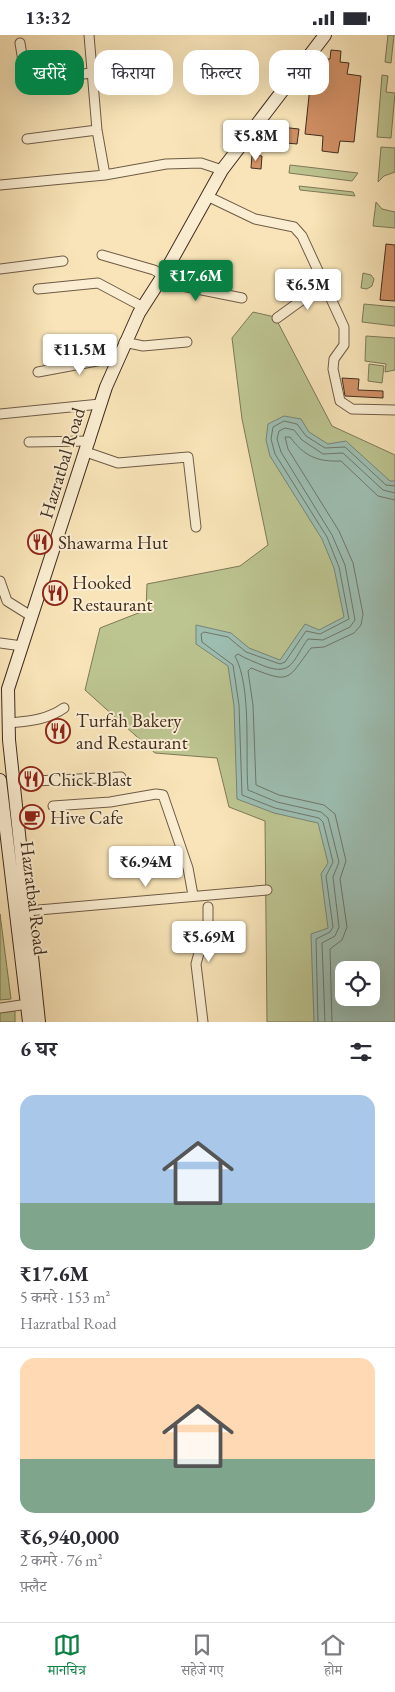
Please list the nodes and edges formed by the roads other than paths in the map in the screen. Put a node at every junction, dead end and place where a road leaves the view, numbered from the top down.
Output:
1 (89, 35) edge
2 (325, 35) edge
3 (20, 43) dead end
4 (91, 73) junction
5 (97, 130) junction
6 (27, 139) dead end
7 (222, 170) junction
8 (105, 175) junction
9 (0, 185) edge
10 (207, 196) junction
11 (102, 255) dead end
12 (63, 261) dead end
13 (0, 269) edge
14 (164, 274) junction
15 (324, 283) junction
16 (38, 289) dead end
17 (242, 298) dead end
18 (143, 307) junction
19 (277, 318) dead end
20 (187, 341) dead end
21 (124, 342) junction
22 (118, 357) junction
23 (38, 372) dead end
24 (100, 404) junction
25 (395, 410) edge
26 (0, 414) edge
27 (29, 442) dead end
28 (88, 446) junction
29 (196, 527) dead end
30 (0, 581) edge
31 (31, 617) junction
32 (0, 643) edge
33 (22, 646) junction
34 (5, 687) edge
35 (64, 709) dead end
36 (9, 723) junction
37 (121, 777) dead end
38 (0, 779) edge
39 (13, 782) junction
40 (53, 807) dead end
41 (267, 890) dead end
42 (193, 895) junction
43 (208, 907) dead end
44 (27, 911) junction
45 (28, 1004) junction
46 (0, 1008) edge
47 (28, 1022) edge
48 (39, 1022) edge
49 (203, 1022) edge

1 - 4 street
2 - 7 main road, Hazratbal Road
3 - 4 street
4 - 5 street
5 - 6 street
5 - 8 street
7 - 8 street
7 - 10 main road, Hazratbal Road
8 - 9 street
10 - 14 main road, Hazratbal Road
10 - 15 street
11 - 14 street
12 - 13 street
14 - 17 street
14 - 18 main road, Hazratbal Road
15 - 19 street
15 - 25 street
16 - 18 street
18 - 21 main road, Hazratbal Road
20 - 21 street
21 - 22 main road, Hazratbal Road
22 - 23 street
22 - 24 main road, Hazratbal Road
24 - 26 street
24 - 28 main road, Hazratbal Road
27 - 28 street
28 - 29 street
28 - 31 main road, Hazratbal Road
30 - 31 street
31 - 33 main road, Hazratbal Road
32 - 33 street
33 - 34 main road, Hazratbal Road
34 - 36 main road, Hazratbal Road
35 - 36 street
36 - 39 main road, Hazratbal Road
37 - 39 street
38 - 45 main road, Hazratbal Road
39 - 44 main road, Hazratbal Road
40 - 42 street
41 - 42 street
42 - 44 street
43 - 49 street
44 - 48 main road, Hazratbal Road
45 - 46 street
45 - 47 main road, Hazratbal Road

